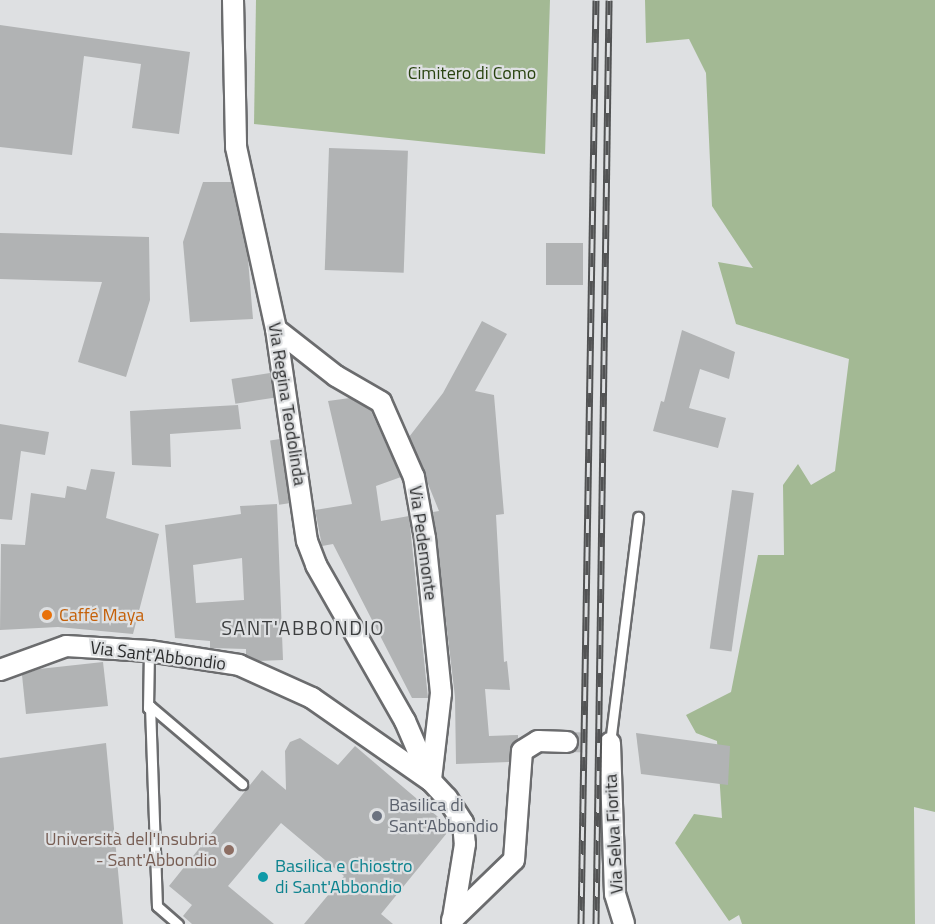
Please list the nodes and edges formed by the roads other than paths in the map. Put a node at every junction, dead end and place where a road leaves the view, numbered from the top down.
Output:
1 (233, 0) edge
2 (276, 329) junction
3 (638, 517) dead end
4 (149, 651) junction
5 (0, 669) edge
6 (150, 706) junction
7 (563, 742) tunnel mouth
8 (610, 743) joint
9 (431, 781) junction
10 (242, 784) dead end
11 (615, 894) junction
12 (452, 922) edge
13 (178, 924) edge
14 (614, 924) edge
15 (624, 924) edge

1 - 2 street, Via Regina Teodolinda
2 - 9 street, Via Regina Teodolinda
2 - 9 street, Via Pedemonte
3 - 8 lane
4 - 5 street, Via Sant'Abbondio
4 - 6 lane
4 - 9 street, Via Sant'Abbondio
6 - 10 lane
6 - 13 lane
7 - 12 street
8 - 11 street, Via Selva Fiorita
9 - 12 street
11 - 14 street
11 - 15 street, Via Selva Fiorita

